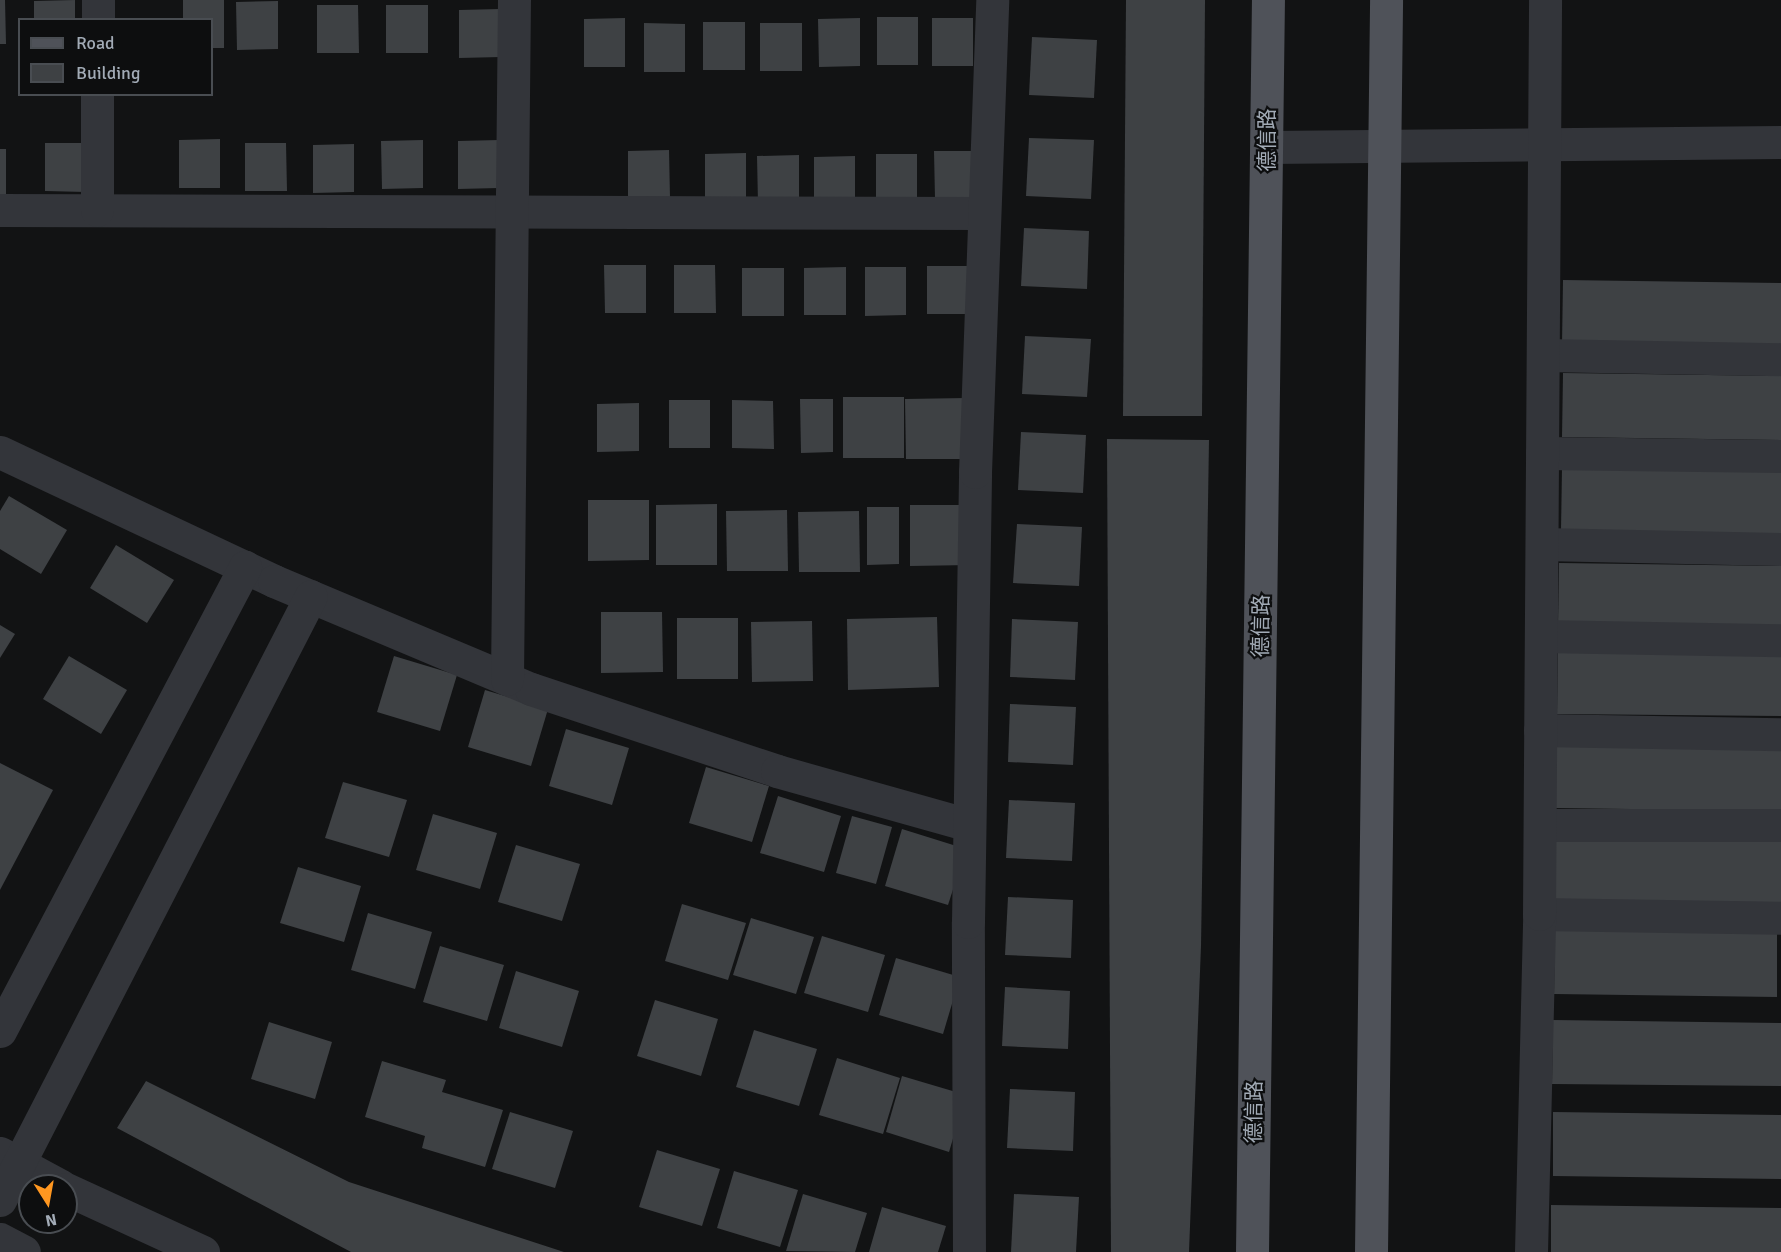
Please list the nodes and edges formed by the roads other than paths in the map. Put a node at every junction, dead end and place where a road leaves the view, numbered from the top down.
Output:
1 (98, 0) edge
2 (514, 0) edge
3 (992, 0) edge
4 (1268, 0) edge
5 (1386, 0) edge
6 (1545, 0) edge
7 (98, 18) edge
8 (97, 96) edge
9 (1781, 142) edge
10 (1544, 144) junction
11 (1385, 146) junction
12 (1267, 147) junction
13 (0, 210) edge
14 (97, 210) junction
15 (512, 212) junction
16 (982, 213) junction
17 (1543, 355) junction
18 (1781, 359) edge
19 (0, 452) edge
20 (1542, 453) junction
21 (1781, 456) edge
22 (1542, 544) junction
23 (1781, 549) edge
24 (245, 567) junction
25 (311, 596) junction
26 (1541, 636) junction
27 (1781, 640) edge
28 (507, 679) junction
29 (1540, 730) junction
30 (1781, 734) edge
31 (969, 825) junction
32 (1540, 825) junction
33 (1781, 825) edge
34 (1539, 914) junction
35 (1781, 918) edge
36 (0, 1031) edge
37 (9, 1158) edge
38 (39, 1174) edge
39 (78, 1195) edge
40 (0, 1200) edge
41 (0, 1239) edge
42 (24, 1252) edge
43 (203, 1252) edge
44 (969, 1252) edge
45 (1252, 1252) edge
46 (1371, 1252) edge
47 (1531, 1252) edge

1 - 7 street
2 - 15 street
3 - 16 street
4 - 12 main road, 德信路
5 - 11 main road
6 - 10 street
8 - 14 street
9 - 10 street
10 - 11 street
10 - 17 street
11 - 12 street
11 - 46 main road
12 - 45 main road, 德信路
13 - 14 street
14 - 15 street
15 - 16 street
15 - 28 street
16 - 31 street
17 - 18 street
17 - 20 street
19 - 24 street
20 - 21 street
20 - 22 street
22 - 23 street
22 - 26 street
24 - 25 street
24 - 36 street
25 - 28 street
25 - 37 street
26 - 27 street
26 - 29 street
28 - 31 street
29 - 30 street
29 - 32 street
31 - 44 street
32 - 33 street
32 - 34 street
34 - 35 street
34 - 47 street
37 - 38 street
37 - 40 street
39 - 43 street
41 - 42 street

